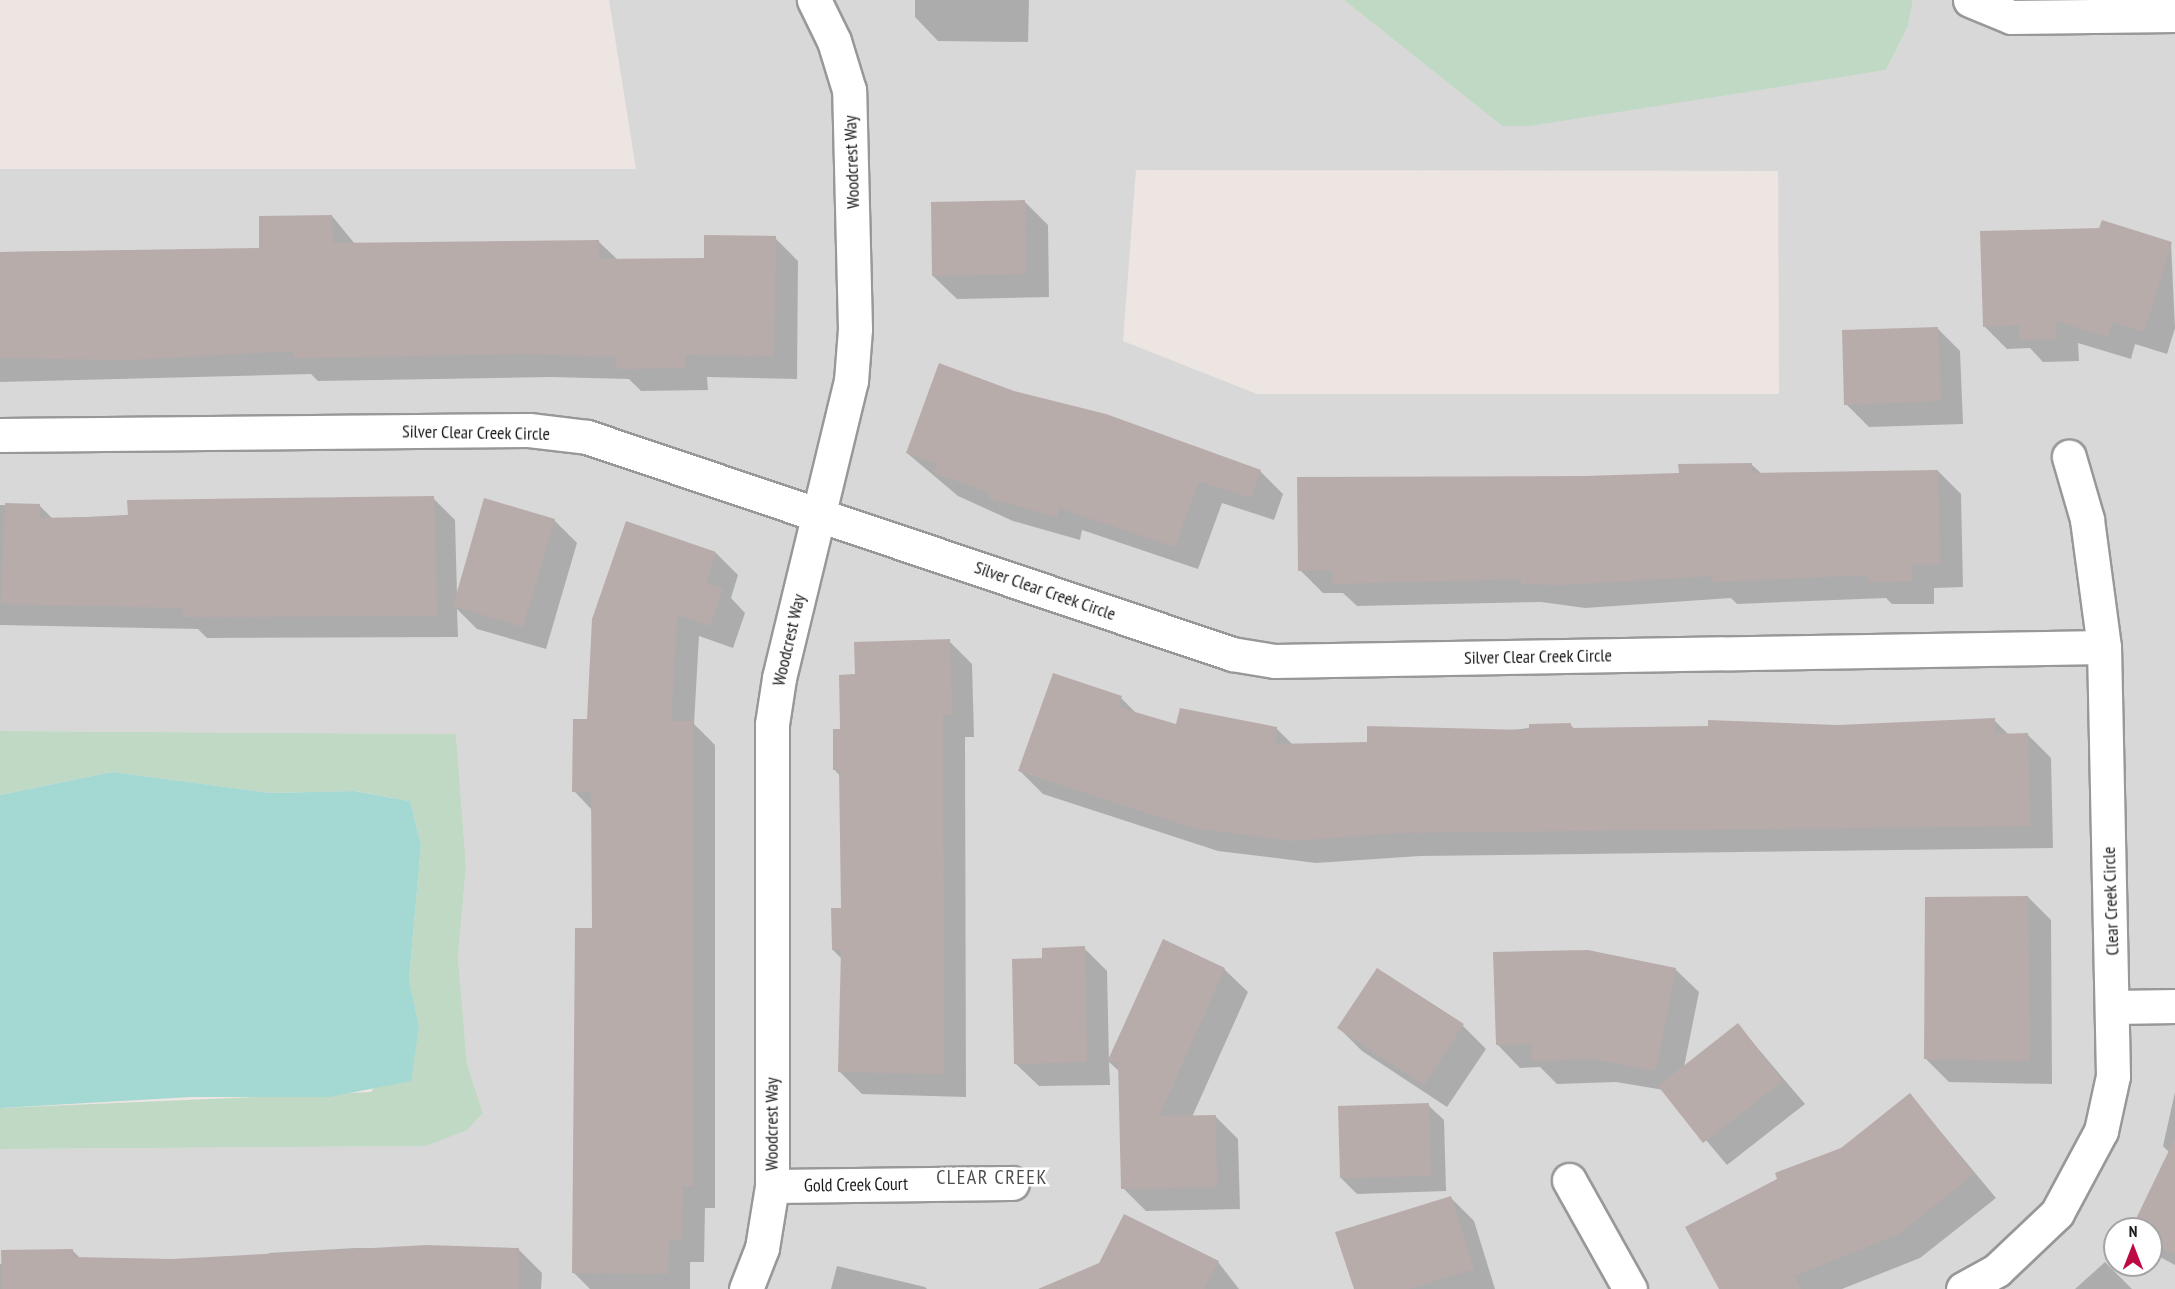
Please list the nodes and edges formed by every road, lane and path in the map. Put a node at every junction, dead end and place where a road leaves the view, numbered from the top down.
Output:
1 (814, 0) edge
2 (1970, 0) edge
3 (2175, 15) edge
4 (0, 435) edge
5 (2069, 458) dead end
6 (819, 514) junction
7 (2104, 647) junction
8 (2175, 1006) edge
9 (2114, 1007) junction
10 (1569, 1180) dead end
11 (1012, 1183) dead end
12 (772, 1186) junction
13 (746, 1289) edge
14 (1630, 1289) edge
15 (1962, 1289) edge

1 - 6 street, Woodcrest Way
2 - 3 street
4 - 6 street, Silver Clear Creek Circle
5 - 7 street, Clear Creek Circle
6 - 7 street, Silver Clear Creek Circle
6 - 12 street, Woodcrest Way
7 - 9 street, Clear Creek Circle
8 - 9 street
9 - 15 street, Clear Creek Circle
10 - 14 street
11 - 12 street, Gold Creek Court
12 - 13 street, Woodcrest Way

